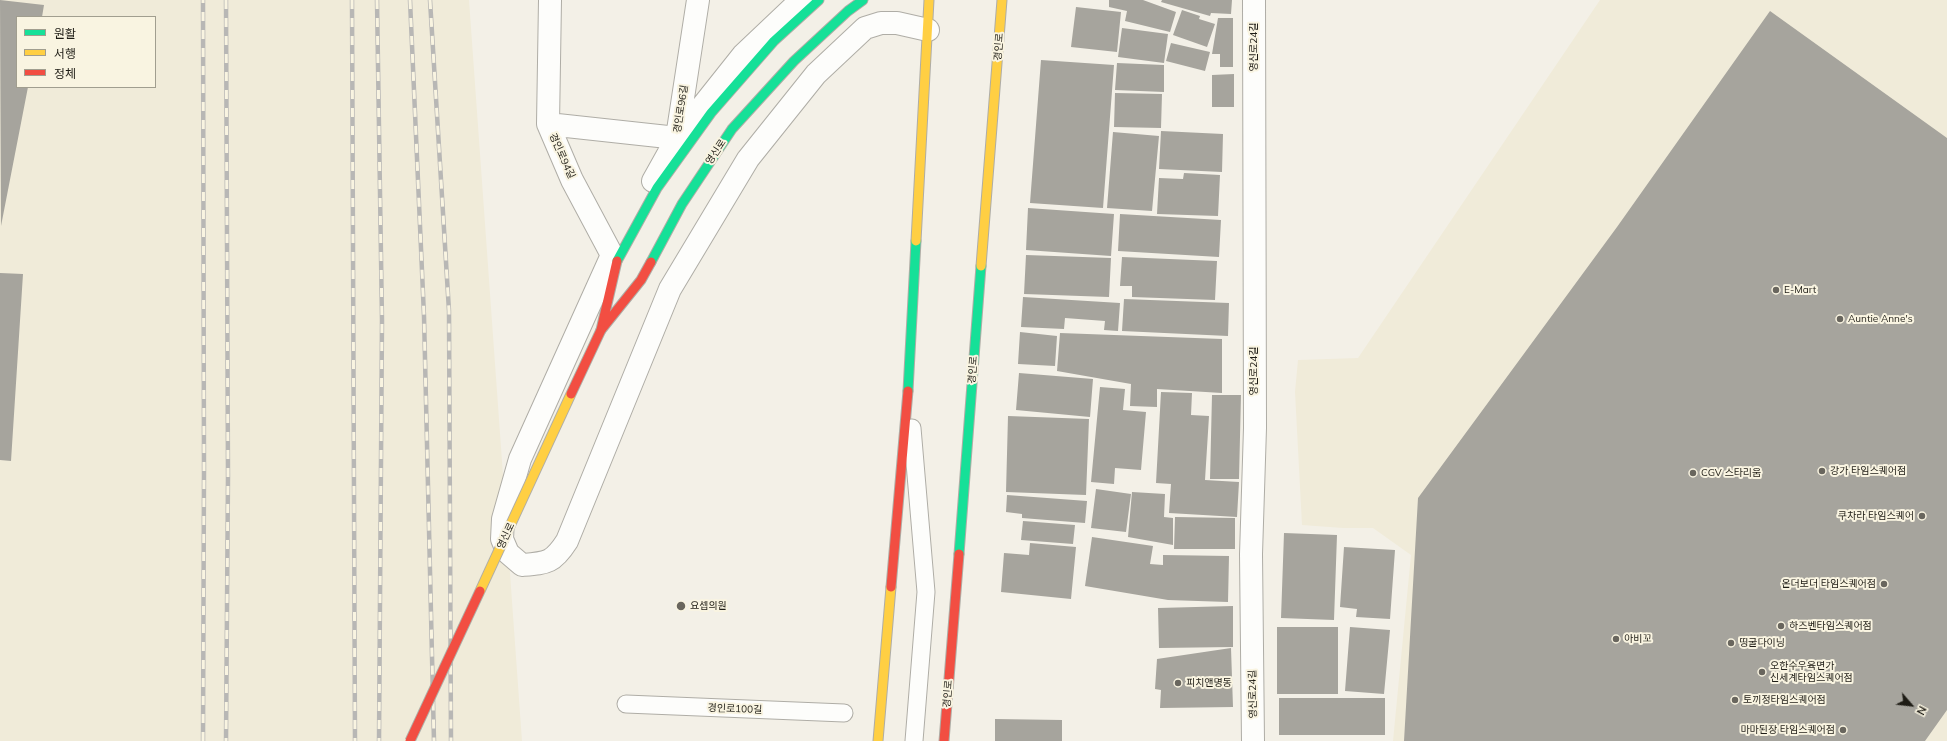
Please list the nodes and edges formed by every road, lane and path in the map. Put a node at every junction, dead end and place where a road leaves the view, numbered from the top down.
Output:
1 (550, 0) edge
2 (698, 0) edge
3 (801, 0) edge
4 (819, 0) edge
5 (863, 0) edge
6 (930, 0) edge
7 (1002, 0) edge
8 (1254, 0) edge
9 (928, 30) junction
10 (548, 124) junction
11 (677, 138) junction
12 (612, 255) junction
13 (601, 330) junction
14 (908, 388) junction
15 (626, 704) dead end
16 (844, 713) dead end
17 (410, 741) edge
18 (878, 741) edge
19 (914, 741) edge
20 (944, 741) edge
21 (1253, 741) edge

1 - 10 street, 경인로94길
2 - 11 street, 경인로96길
3 - 11 street
4 - 13 main road, 영신로
5 - 13 main road, 영신로
6 - 9 main road
7 - 20 main road, 경인로
8 - 21 street, 영신로24길
9 - 12 street
9 - 14 main road
10 - 11 street, 경인로96길
10 - 12 street, 경인로94길
11 - 12 street
13 - 17 main road, 영신로, bridge
14 - 18 main road
14 - 19 lane
15 - 16 lane, 경인로100길

